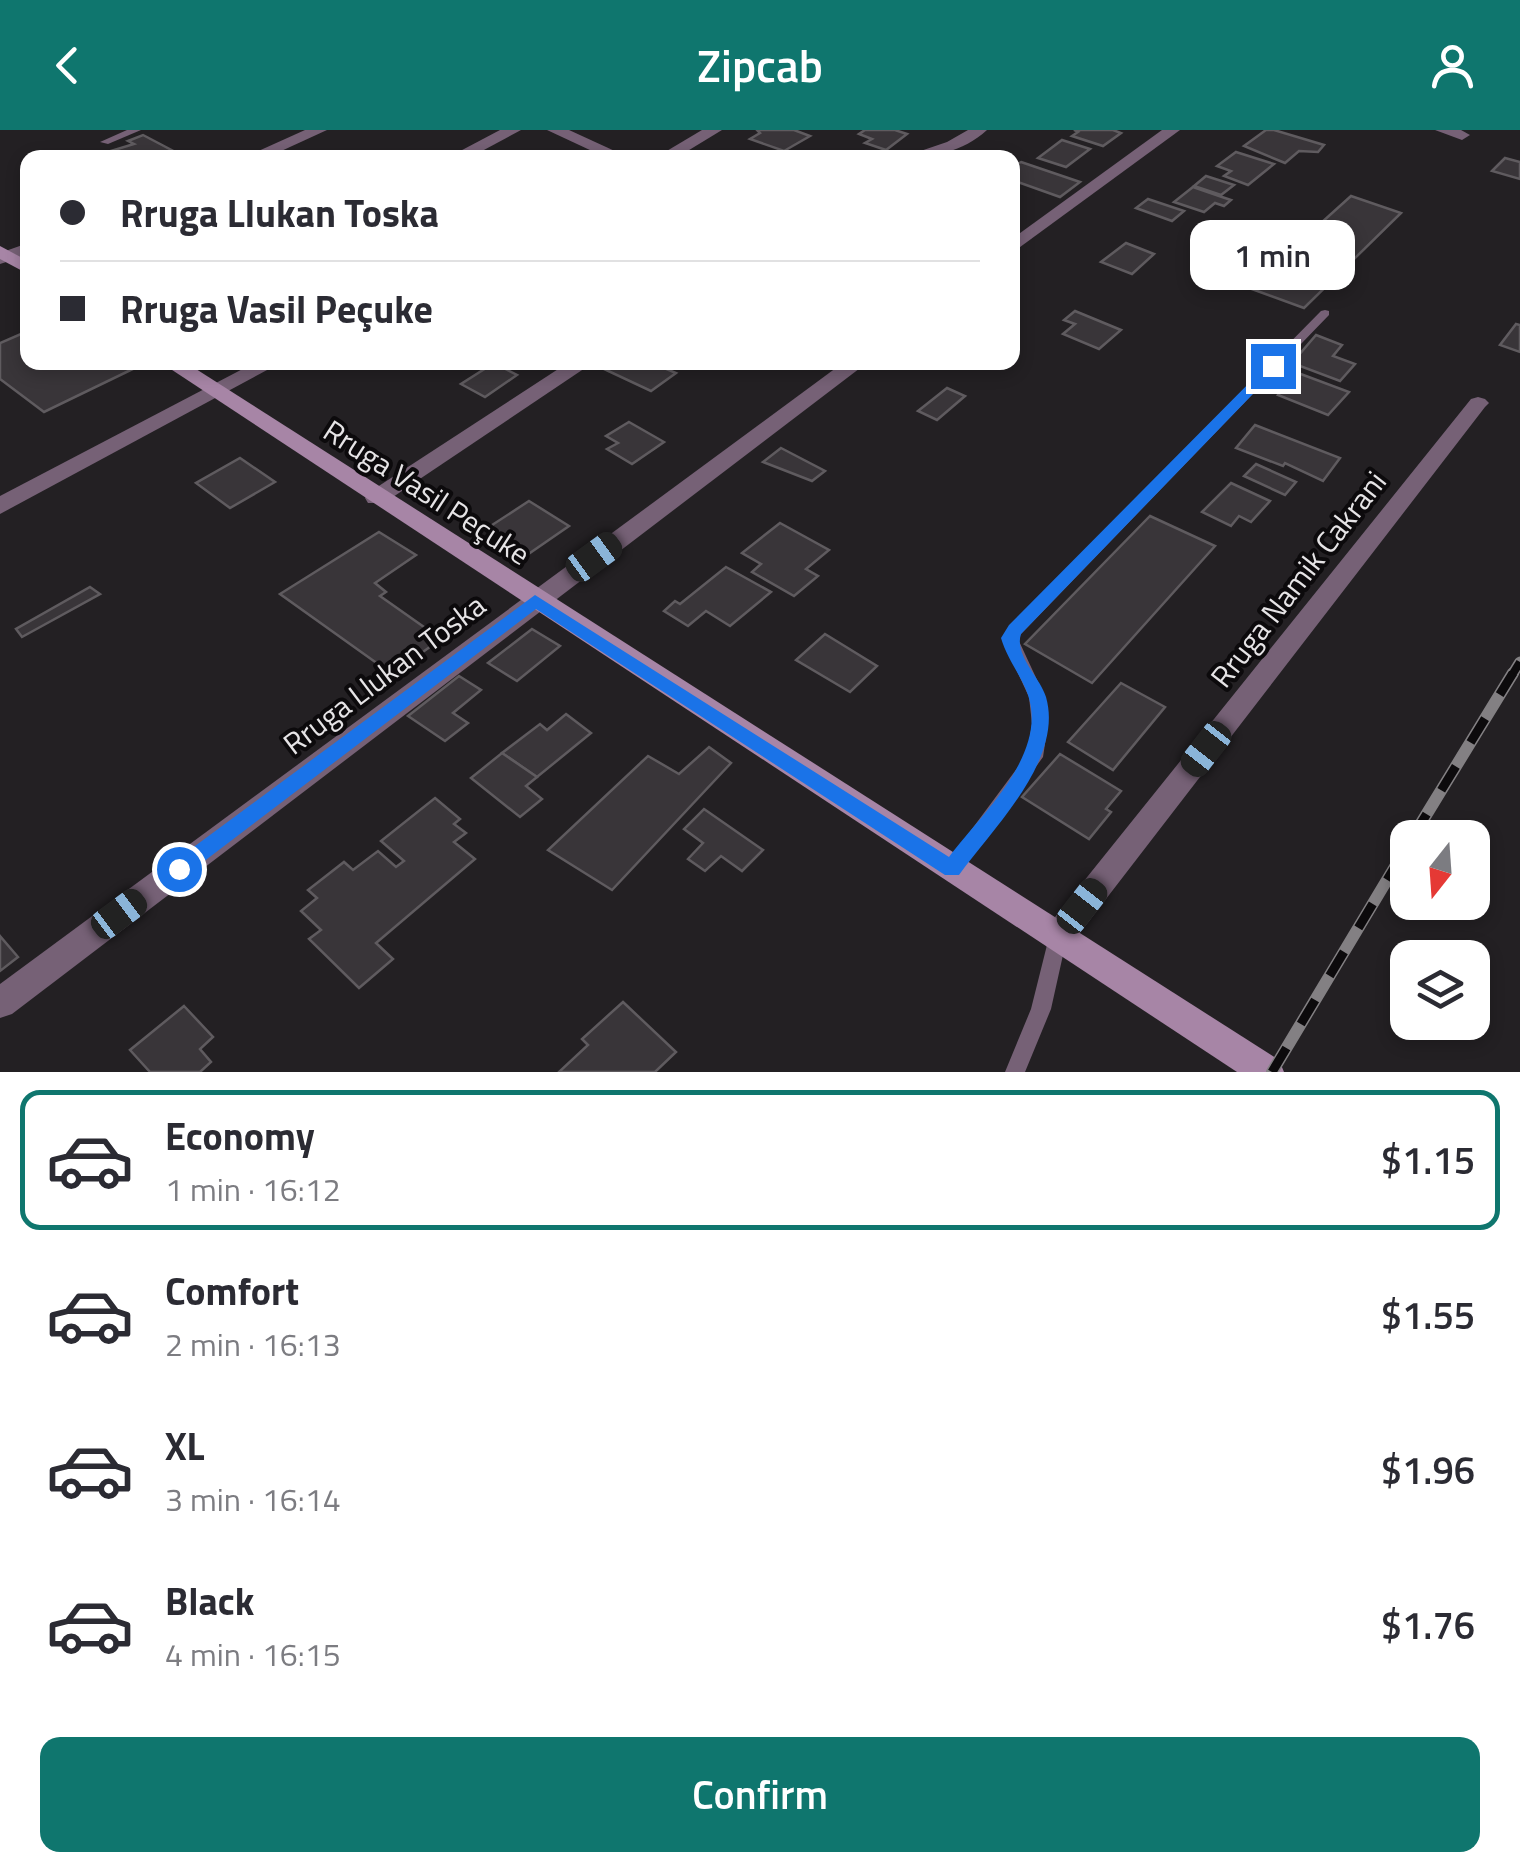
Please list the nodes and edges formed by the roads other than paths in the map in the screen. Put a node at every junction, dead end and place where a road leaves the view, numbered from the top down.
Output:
1 (136, 130) edge
2 (319, 130) edge
3 (513, 130) edge
4 (555, 130) edge
5 (714, 130) edge
6 (979, 130) edge
7 (1172, 130) edge
8 (1444, 130) edge
9 (1462, 135) dead end
10 (105, 142) dead end
11 (270, 150) edge
12 (472, 150) edge
13 (603, 150) edge
14 (677, 150) edge
15 (936, 150) edge
16 (1020, 242) edge
17 (1325, 313) dead end
18 (182, 370) edge
19 (257, 370) edge
20 (572, 370) edge
21 (847, 370) edge
22 (215, 392) junction
23 (1478, 403) dead end
24 (376, 498) junction
25 (0, 506) edge
26 (535, 601) junction
27 (952, 869) junction
28 (1058, 937) junction
29 (0, 1003) edge
30 (1015, 1072) edge
31 (1268, 1072) edge

1 - 10 lane
2 - 11 street
3 - 12 street
4 - 13 street
5 - 14 street
6 - 15 street
7 - 16 street
8 - 9 street
17 - 27 lane
18 - 22 street, Rruga Vasil Peçuke
19 - 22 street
20 - 24 street
21 - 26 street, Rruga Llukan Toska
22 - 24 street, Rruga Vasil Peçuke
22 - 25 street
23 - 28 street, Rruga Namik Cakrani
24 - 26 street, Rruga Vasil Peçuke
26 - 27 street, Rruga Vasil Peçuke
26 - 29 street, Rruga Llukan Toska
27 - 28 street, Rruga Vasil Peçuke
28 - 30 lane
28 - 31 street, Rruga Vasil Peçuke

